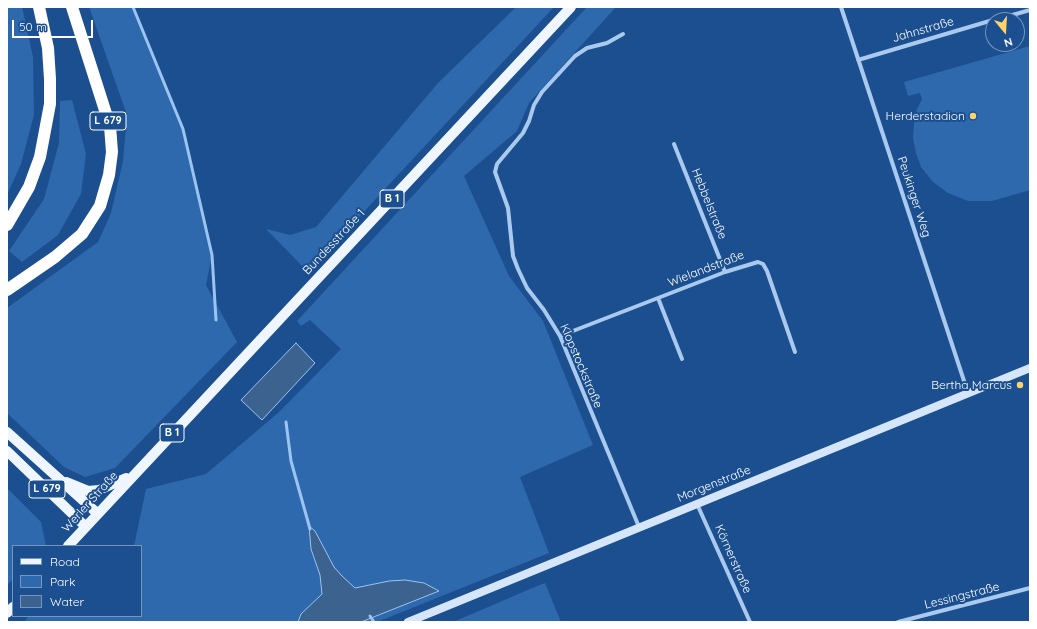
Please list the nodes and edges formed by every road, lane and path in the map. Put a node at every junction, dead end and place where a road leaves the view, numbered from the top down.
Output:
1 (39, 7) edge
2 (72, 7) edge
3 (571, 7) edge
4 (841, 7) edge
5 (985, 23) edge
6 (623, 34) dead end
7 (858, 60) junction
8 (674, 144) dead end
9 (7, 225) edge
10 (725, 272) junction
11 (7, 290) edge
12 (658, 298) junction
13 (560, 336) junction
14 (795, 352) dead end
15 (682, 359) dead end
16 (1030, 368) edge
17 (968, 393) junction
18 (7, 432) edge
19 (7, 451) edge
20 (132, 476) junction
21 (58, 479) junction
22 (697, 504) junction
23 (97, 514) junction
24 (86, 527) junction
25 (639, 528) junction
26 (69, 545) edge
27 (1030, 588) edge
28 (408, 622) edge
29 (750, 622) edge
30 (898, 622) edge

1 - 9 highway
2 - 11 highway, L 679
3 - 20 main road, Bundesstraße 1 / B 1
4 - 7 street, Peukinger Weg
5 - 7 street, Jahnstraße
6 - 13 street, Klopstockstraße
7 - 17 street, Peukinger Weg
8 - 10 street, Hebbelstraße
10 - 12 street, Wielandstraße
10 - 14 street, Wielandstraße
12 - 13 street, Wielandstraße
12 - 15 street, Wielandstraße
13 - 25 street, Klopstockstraße
16 - 17 main road, Morgenstraße
17 - 22 main road, Morgenstraße
18 - 21 main road, L 679
19 - 24 main road, L 679
20 - 21 main road, B 1
20 - 23 main road, Werler Straße / B 1
21 - 23 main road, L 679
22 - 25 main road, Morgenstraße
22 - 29 street, Körnerstraße
23 - 24 main road, Werler Straße / B 1
24 - 26 main road, Werler Straße / B 1
25 - 28 main road, Morgenstraße
27 - 30 street, Lessingstraße

